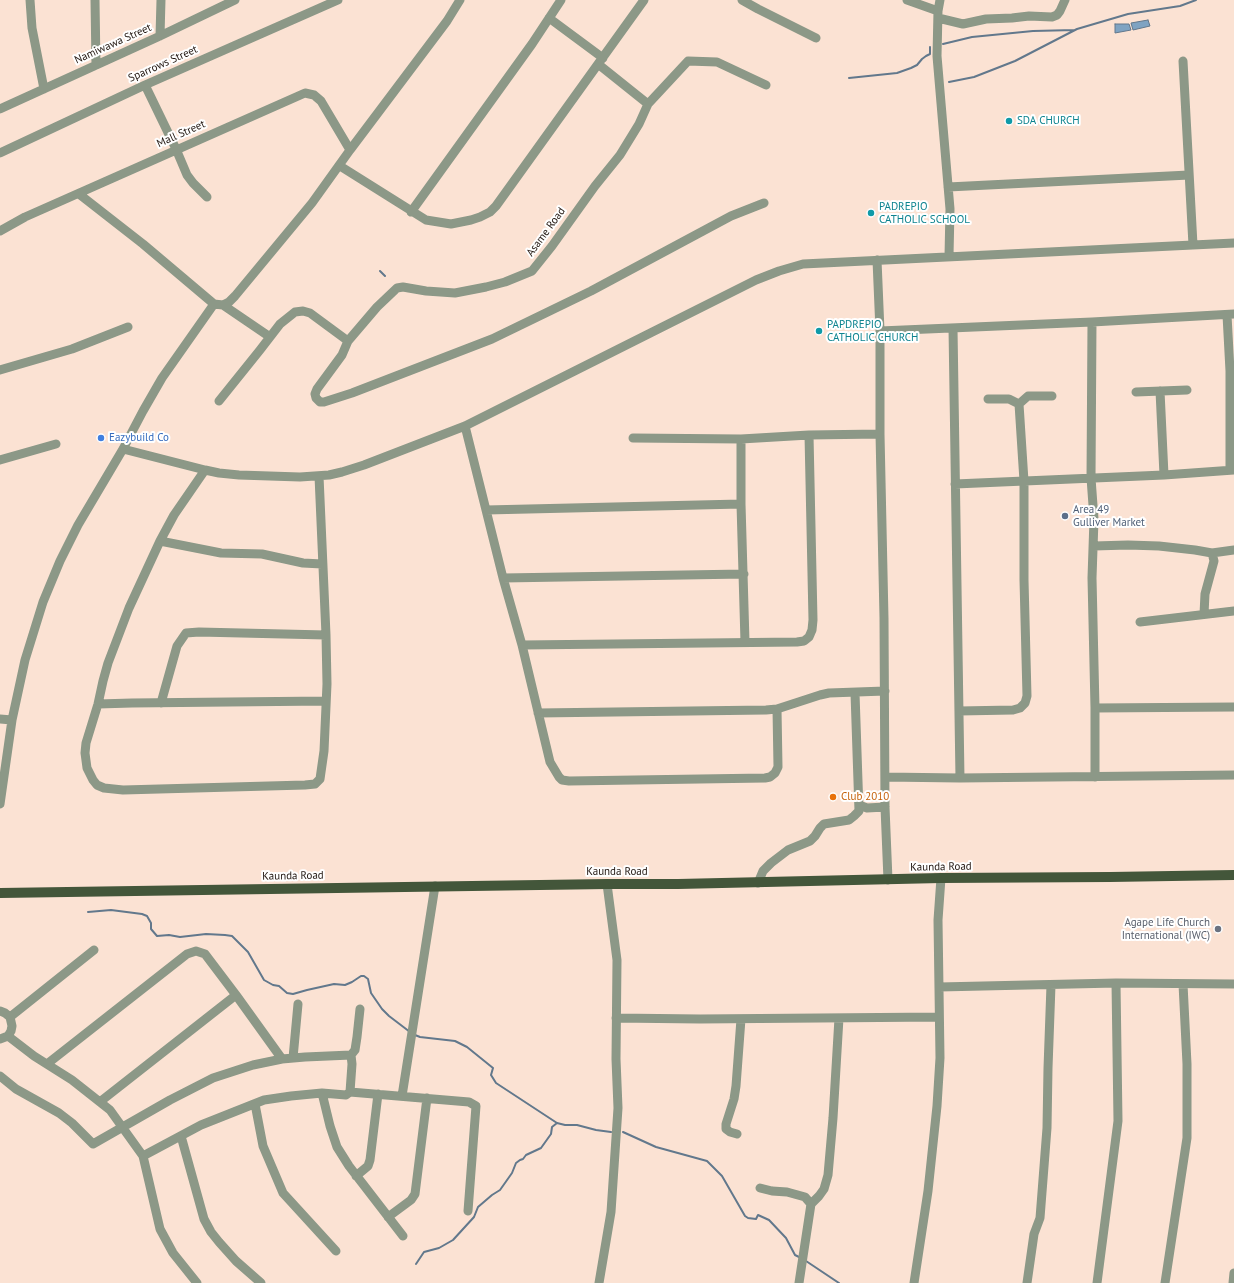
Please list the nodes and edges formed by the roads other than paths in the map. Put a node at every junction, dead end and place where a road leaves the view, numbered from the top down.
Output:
1 (30, 0) edge
2 (95, 0) edge
3 (161, 0) edge
4 (234, 0) edge
5 (338, 0) edge
6 (460, 0) edge
7 (561, 0) edge
8 (644, 0) edge
9 (742, 0) edge
10 (907, 0) edge
11 (940, 0) edge
12 (1066, 0) edge
13 (938, 15) junction
14 (549, 18) junction
15 (160, 36) junction
16 (816, 38) dead end
17 (601, 61) junction
18 (1183, 61) dead end
19 (96, 65) junction
20 (145, 85) junction
21 (766, 85) dead end
22 (44, 89) junction
23 (648, 104) junction
24 (0, 109) edge
25 (176, 149) junction
26 (350, 150) junction
27 (0, 153) edge
28 (340, 166) junction
29 (1189, 175) junction
30 (948, 186) junction
31 (78, 194) junction
32 (207, 197) dead end
33 (764, 203) dead end
34 (411, 212) junction
35 (0, 231) edge
36 (1234, 243) edge
37 (1193, 245) junction
38 (949, 256) junction
39 (876, 260) junction
40 (218, 305) junction
41 (1230, 314) edge
42 (1092, 322) junction
43 (128, 327) dead end
44 (953, 328) junction
45 (880, 331) junction
46 (270, 337) junction
47 (348, 341) junction
48 (0, 370) edge
49 (1187, 390) dead end
50 (1160, 391) junction
51 (1136, 392) dead end
52 (1052, 396) dead end
53 (988, 399) dead end
54 (219, 401) dead end
55 (1019, 404) junction
56 (465, 426) junction
57 (880, 434) junction
58 (809, 435) junction
59 (633, 438) dead end
60 (741, 439) junction
61 (56, 444) dead end
62 (123, 449) junction
63 (0, 460) edge
64 (205, 470) junction
65 (1232, 470) edge
66 (1164, 475) junction
67 (319, 476) junction
68 (1091, 478) junction
69 (1024, 481) junction
70 (955, 484) junction
71 (741, 504) junction
72 (486, 510) junction
73 (160, 541) junction
74 (1094, 546) junction
75 (1234, 550) edge
76 (1212, 553) junction
77 (322, 564) junction
78 (744, 574) junction
79 (503, 578) junction
80 (1234, 611) edge
81 (1204, 614) junction
82 (1140, 622) dead end
83 (326, 636) junction
84 (745, 642) junction
85 (522, 645) junction
86 (885, 691) junction
87 (855, 693) junction
88 (326, 701) junction
89 (161, 703) junction
90 (98, 704) junction
91 (1234, 707) edge
92 (1095, 708) junction
93 (777, 709) junction
94 (959, 711) junction
95 (538, 713) junction
96 (0, 719) edge
97 (12, 720) junction
98 (1234, 775) edge
99 (885, 777) junction
100 (1095, 777) junction
101 (960, 778) junction
102 (0, 804) edge
103 (859, 805) junction
104 (885, 807) junction
105 (1234, 875) edge
106 (941, 878) junction
107 (888, 880) junction
108 (758, 882) junction
109 (607, 884) junction
110 (435, 886) junction
111 (0, 893) edge
112 (94, 950) dead end
113 (1116, 983) junction
114 (1183, 984) junction
115 (1234, 984) edge
116 (1051, 985) junction
117 (939, 987) junction
118 (236, 995) junction
119 (298, 1004) dead end
120 (360, 1009) dead end
121 (0, 1011) edge
122 (10, 1017) junction
123 (939, 1017) junction
124 (616, 1018) junction
125 (839, 1018) junction
126 (741, 1019) junction
127 (4, 1037) edge
128 (351, 1055) junction
129 (293, 1058) junction
130 (282, 1059) junction
131 (47, 1064) junction
132 (0, 1076) edge
133 (350, 1092) junction
134 (322, 1093) junction
135 (378, 1094) junction
136 (402, 1096) junction
137 (427, 1098) junction
138 (101, 1101) junction
139 (255, 1104) junction
140 (123, 1128) junction
141 (737, 1134) dead end
142 (180, 1136) junction
143 (143, 1156) junction
144 (356, 1176) junction
145 (760, 1188) dead end
146 (811, 1204) junction
147 (468, 1211) dead end
148 (388, 1217) junction
149 (403, 1236) dead end
150 (336, 1251) dead end
151 (1234, 1273) edge
152 (197, 1283) edge
153 (261, 1283) edge
154 (598, 1283) edge
155 (799, 1283) edge
156 (914, 1283) edge
157 (1026, 1283) edge
158 (1097, 1283) edge
159 (1165, 1283) edge
160 (1233, 1283) edge

1 - 22 street
2 - 19 street
3 - 15 street
4 - 15 street, Namiwawa Street
5 - 20 street, Sparrows Street
6 - 26 street
7 - 14 street
8 - 17 street
9 - 16 street
10 - 13 street
11 - 13 street
12 - 13 street
13 - 30 street
14 - 17 street
14 - 34 street
15 - 19 street, Namiwawa Street
17 - 23 street
17 - 34 street
18 - 29 street
19 - 22 street, Namiwawa Street
20 - 25 street
20 - 27 street, Sparrows Street
21 - 23 street
22 - 24 street, Namiwawa Street
23 - 47 street, Asame Road
25 - 26 street, Mall Street
25 - 31 street, Mall Street
25 - 32 street
26 - 28 street
28 - 34 street
28 - 40 street
29 - 30 street
29 - 37 street
30 - 38 street
31 - 35 street, Mall Street
31 - 40 street
33 - 47 street
36 - 37 street
37 - 38 street
38 - 39 street
39 - 45 street
39 - 56 street
40 - 46 street
40 - 62 street
41 - 42 street
41 - 65 street
42 - 44 street
42 - 68 street
43 - 48 street
44 - 45 street
44 - 70 street
45 - 57 street
46 - 47 street
46 - 54 street
49 - 50 street
50 - 51 street
50 - 66 street
52 - 55 street
53 - 55 street
55 - 69 street
56 - 67 street
56 - 72 street
57 - 58 street
57 - 86 street
58 - 60 street
58 - 84 street
59 - 60 street
60 - 71 street
61 - 63 street
62 - 64 street
62 - 97 street
64 - 67 street
64 - 73 street
65 - 66 street
66 - 68 street
67 - 77 street
68 - 69 street
68 - 74 street
69 - 70 street
69 - 94 street
70 - 94 street
71 - 72 street
71 - 78 street
72 - 79 street
73 - 77 street
73 - 90 street
74 - 76 street
74 - 92 street
75 - 76 street
76 - 81 street
77 - 83 street
78 - 79 street
78 - 84 street
79 - 85 street
80 - 81 street
81 - 82 street
83 - 88 street
83 - 89 street
84 - 85 street
85 - 95 street
86 - 87 street
86 - 99 street
87 - 93 street
87 - 103 street
88 - 89 street
88 - 90 street
89 - 90 street
91 - 92 street
92 - 100 street
93 - 95 street
93 - 95 street
94 - 101 street
96 - 97 street
97 - 102 street
98 - 100 street
99 - 101 street
99 - 104 street
100 - 101 street
103 - 104 street
103 - 108 street
104 - 107 street
105 - 106 main road, Kaunda Road
106 - 107 main road, Kaunda Road
106 - 117 street
107 - 108 main road, Kaunda Road
108 - 109 main road, Kaunda Road
109 - 110 main road, Kaunda Road
109 - 124 street
110 - 111 main road, Kaunda Road
110 - 136 street
112 - 122 street
113 - 114 street
113 - 116 street
113 - 158 street
114 - 115 street
114 - 159 street
116 - 117 street
116 - 157 street
117 - 123 street
118 - 130 street
118 - 131 street
118 - 138 street
119 - 129 street
120 - 128 street
121 - 122 street
122 - 127 street
123 - 125 street
123 - 156 street
124 - 126 street
124 - 154 street
125 - 126 street
125 - 146 street
126 - 141 street
127 - 131 street
128 - 129 street
128 - 133 street
129 - 130 street
130 - 140 street
131 - 138 street
132 - 140 street
133 - 134 street
133 - 135 street
134 - 139 street
134 - 144 street
135 - 136 street
135 - 144 street
136 - 137 street
137 - 147 street
137 - 148 street
138 - 140 street
139 - 142 street
139 - 150 street
140 - 143 street
142 - 143 street
142 - 153 street
143 - 152 street
144 - 148 street
145 - 146 street
146 - 155 street
148 - 149 street
151 - 160 street

